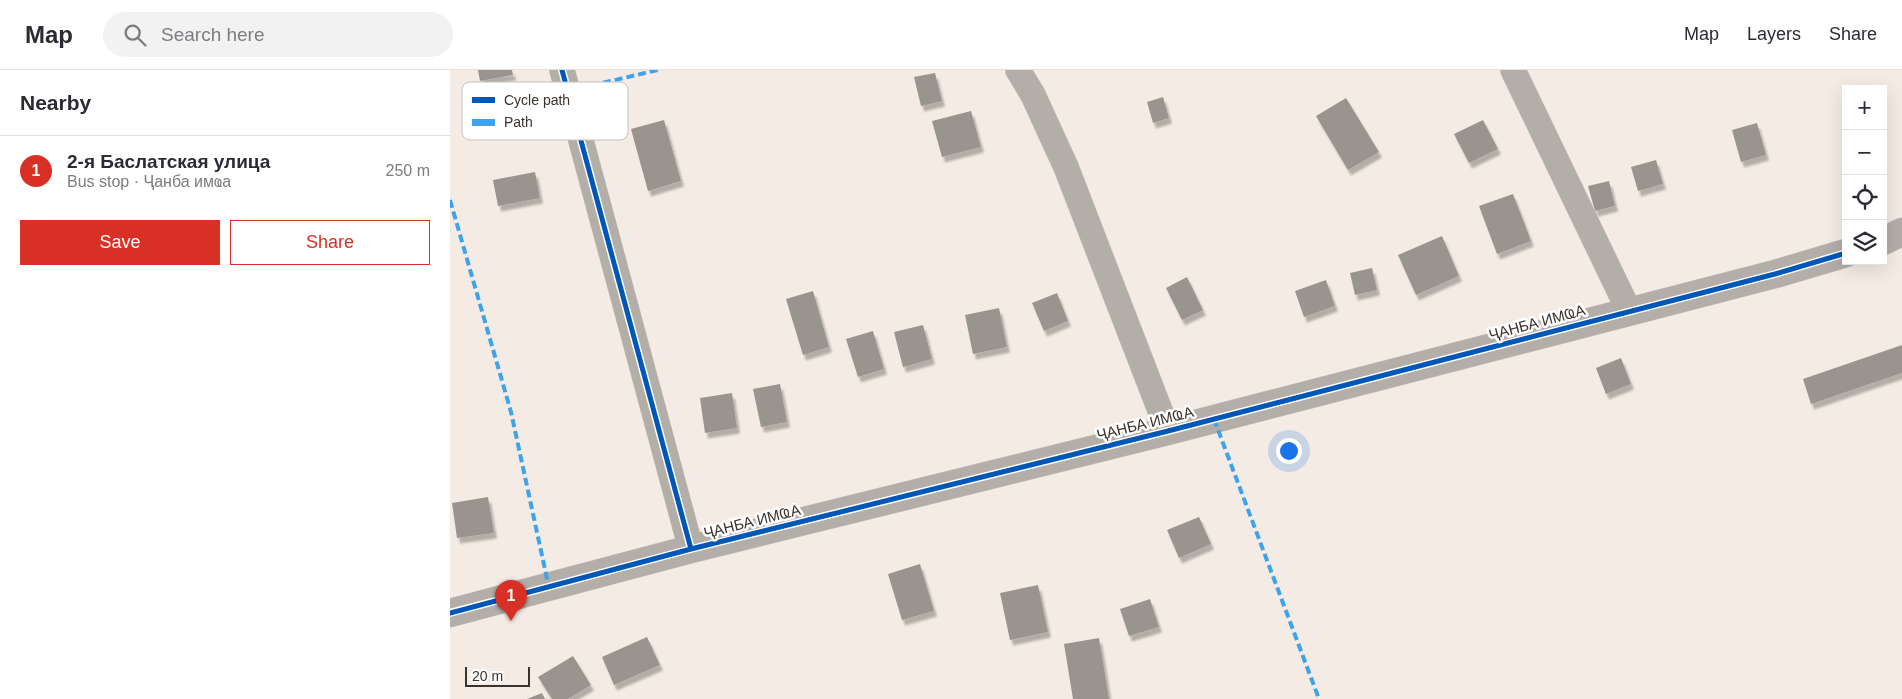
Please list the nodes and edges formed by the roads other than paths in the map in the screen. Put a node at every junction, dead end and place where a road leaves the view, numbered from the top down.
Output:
1 (1018, 70) edge
2 (1512, 70) edge
3 (581, 140) edge
4 (1902, 232) edge
5 (1887, 240) edge
6 (1842, 255) edge
7 (1629, 311) junction
8 (1168, 431) junction
9 (691, 549) junction
10 (450, 613) edge

1 - 8 street
2 - 7 street
3 - 9 street
4 - 5 street
6 - 7 street, ҶАНБА ИМҨА
7 - 8 street, ҶАНБА ИМҨА
8 - 9 street, ҶАНБА ИМҨА
9 - 10 street, ҶАНБА ИМҨА

